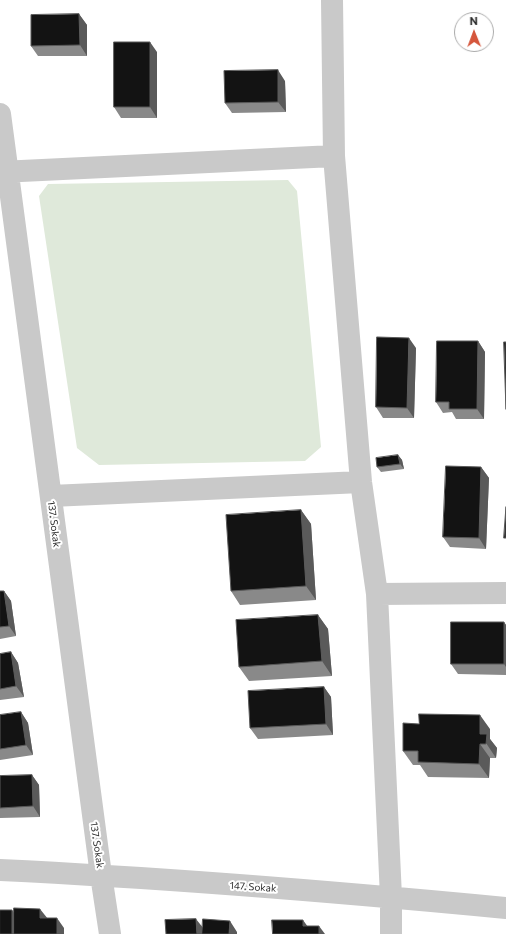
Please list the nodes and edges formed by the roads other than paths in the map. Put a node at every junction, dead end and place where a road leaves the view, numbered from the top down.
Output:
1 (332, 0) edge
2 (0, 114) edge
3 (334, 156) junction
4 (4, 172) edge
5 (361, 482) junction
6 (51, 496) junction
7 (377, 594) junction
8 (506, 594) edge
9 (0, 870) edge
10 (101, 875) junction
11 (391, 897) junction
12 (506, 908) edge
13 (110, 934) edge
14 (391, 934) edge

1 - 3 street
2 - 4 street, 137. Sokak
3 - 4 street
3 - 5 street
4 - 6 street, 137. Sokak
5 - 6 street
5 - 7 street
6 - 10 street, 137. Sokak
7 - 8 street
7 - 11 street
9 - 10 street, 147. Sokak
10 - 11 street, 147. Sokak
10 - 13 street, 137. Sokak
11 - 12 street, 147. Sokak
11 - 14 street

